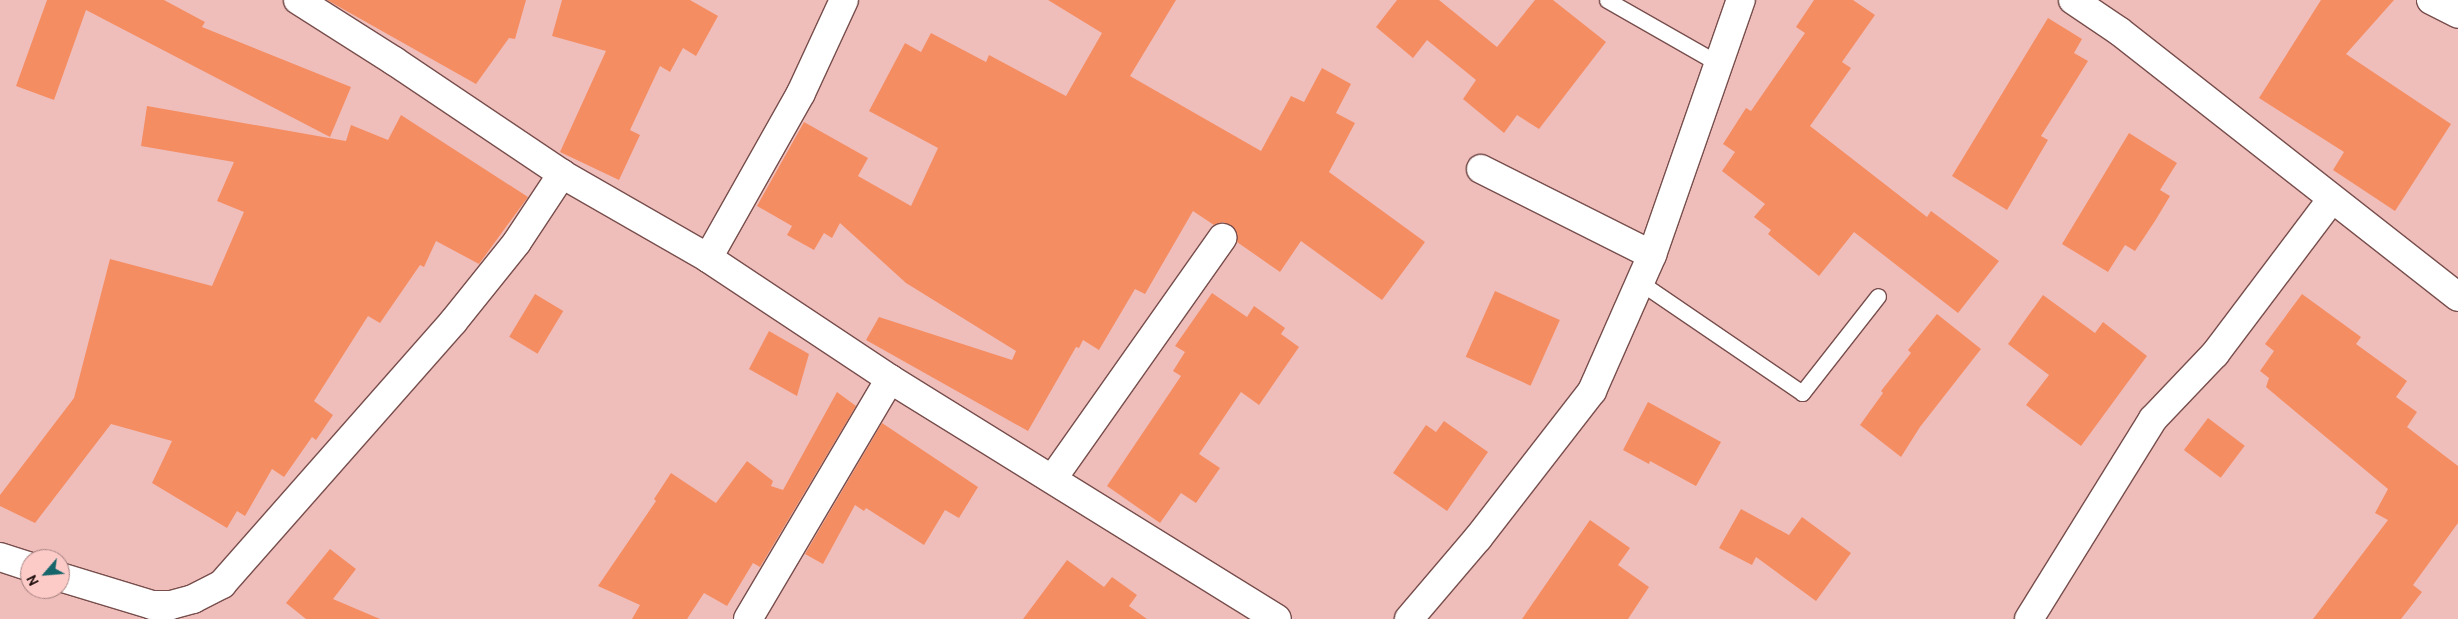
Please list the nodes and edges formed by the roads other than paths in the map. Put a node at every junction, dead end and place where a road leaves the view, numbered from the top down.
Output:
1 (298, 0) edge
2 (844, 0) edge
3 (1607, 0) edge
4 (1741, 0) edge
5 (2073, 0) edge
6 (2431, 0) edge
7 (2458, 14) edge
8 (1720, 64) junction
9 (1482, 170) dead end
10 (562, 174) junction
11 (2332, 199) junction
12 (1222, 238) dead end
13 (1652, 255) junction
14 (708, 258) junction
15 (1640, 283) junction
16 (1878, 296) dead end
17 (2458, 298) edge
18 (890, 379) junction
19 (1053, 478) junction
20 (70, 580) edge
21 (748, 619) edge
22 (1277, 619) edge
23 (1409, 619) edge
24 (2029, 619) edge

1 - 10 street
2 - 14 street
3 - 8 lane
4 - 8 street
5 - 11 street
6 - 7 street
8 - 13 street
9 - 13 street
10 - 14 street
10 - 20 street
11 - 17 street
11 - 24 street
12 - 19 street
13 - 15 street
14 - 18 street
15 - 16 lane
15 - 23 street
18 - 19 street
18 - 21 street
19 - 22 street

